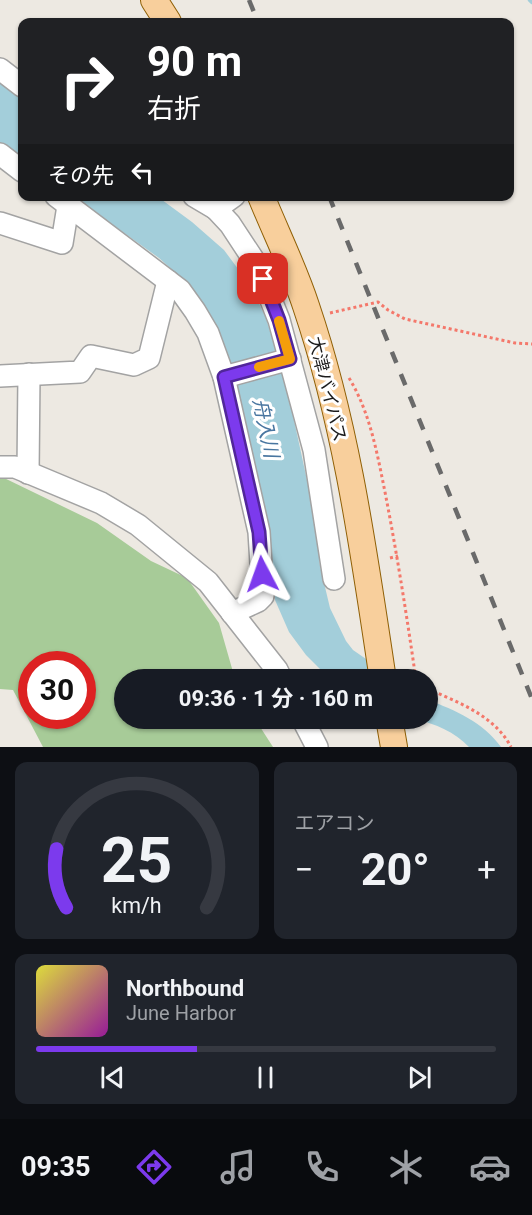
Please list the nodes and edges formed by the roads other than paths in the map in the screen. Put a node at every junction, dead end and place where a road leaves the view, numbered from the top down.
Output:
1 (154, 0) edge
2 (165, 18) edge
3 (0, 69) edge
4 (18, 83) edge
5 (0, 154) edge
6 (18, 168) edge
7 (62, 201) edge
8 (202, 201) edge
9 (227, 201) edge
10 (263, 201) edge
11 (216, 209) junction
12 (0, 223) edge
13 (168, 281) junction
14 (285, 360) junction
15 (29, 374) junction
16 (0, 376) edge
17 (226, 376) junction
18 (0, 467) edge
19 (28, 474) junction
20 (334, 579) dead end
21 (232, 613) junction
22 (276, 669) edge
23 (381, 669) edge
24 (308, 729) edge
25 (391, 729) edge
26 (317, 747) edge
27 (394, 747) edge

1 - 2 main road
3 - 4 street
5 - 6 street
7 - 12 street
7 - 13 street
8 - 11 street
9 - 11 street
10 - 23 main road, 大津バイパス
11 - 14 street
13 - 15 street
13 - 17 street
14 - 17 street
14 - 20 street
15 - 16 street
15 - 19 street
17 - 21 street
18 - 19 street
19 - 21 street
21 - 22 street
24 - 26 street
25 - 27 main road

